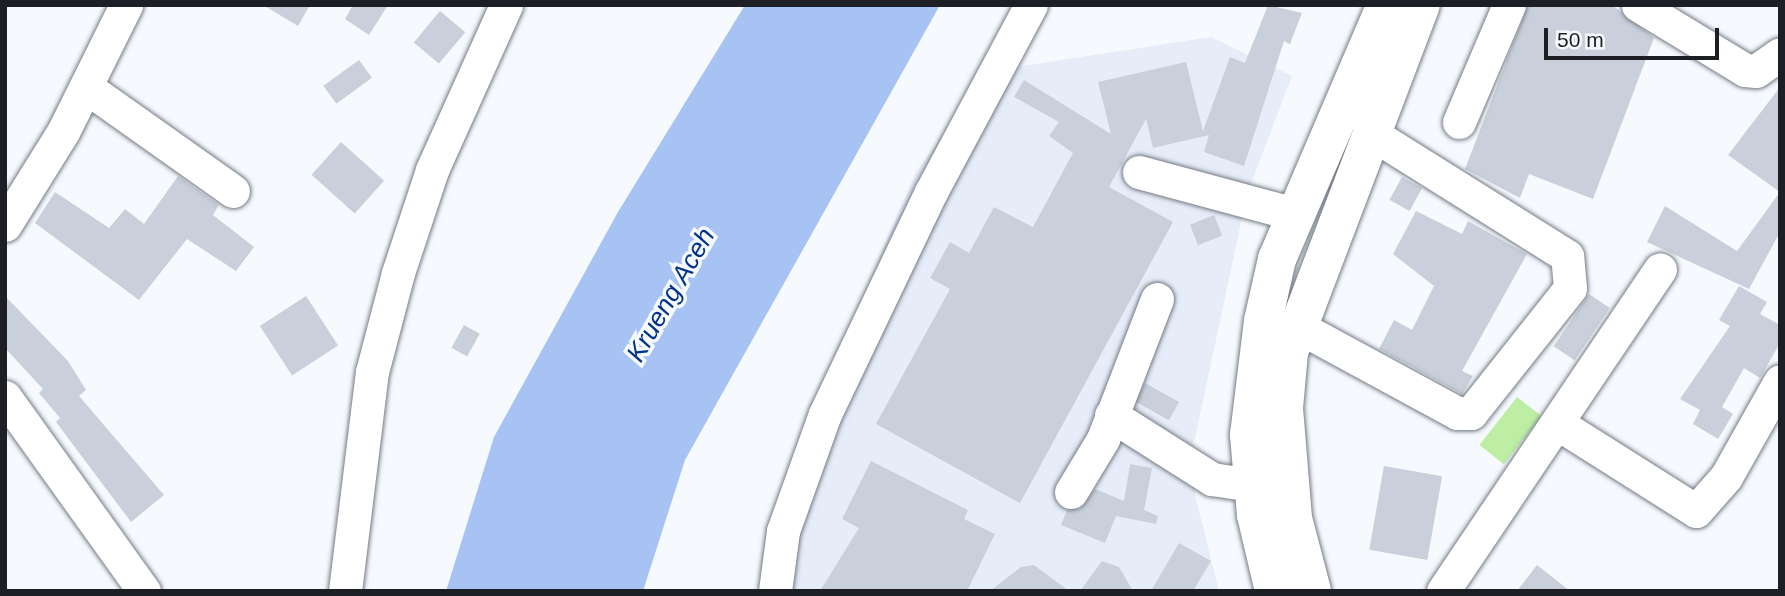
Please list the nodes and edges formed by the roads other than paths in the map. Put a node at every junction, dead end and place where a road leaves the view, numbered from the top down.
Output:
1 (126, 5) edge
2 (1031, 5) edge
3 (1386, 5) edge
4 (1421, 5) edge
5 (1509, 5) edge
6 (1638, 5) edge
7 (495, 9) edge
8 (1780, 54) edge
9 (86, 87) junction
10 (1459, 122) dead end
11 (1369, 132) junction
12 (1139, 172) dead end
13 (233, 191) dead end
14 (1296, 214) junction
15 (5, 225) edge
16 (1660, 270) dead end
17 (1157, 299) dead end
18 (1295, 325) junction
19 (1780, 381) edge
20 (5, 397) edge
21 (1111, 415) junction
22 (1560, 425) junction
23 (1252, 485) junction
24 (1071, 492) dead end
25 (144, 591) edge
26 (345, 591) edge
27 (775, 591) edge
28 (1275, 591) edge
29 (1312, 591) edge
30 (1443, 591) edge

1 - 9 street
2 - 27 street
3 - 14 highway
4 - 11 highway
5 - 10 street
6 - 8 street
7 - 26 street
9 - 13 street
9 - 15 street
11 - 18 highway
11 - 18 street
12 - 14 street
14 - 23 highway
16 - 22 street
17 - 21 street
18 - 29 highway
19 - 22 street
20 - 25 street
21 - 23 street
21 - 24 street
22 - 30 street
23 - 28 highway

